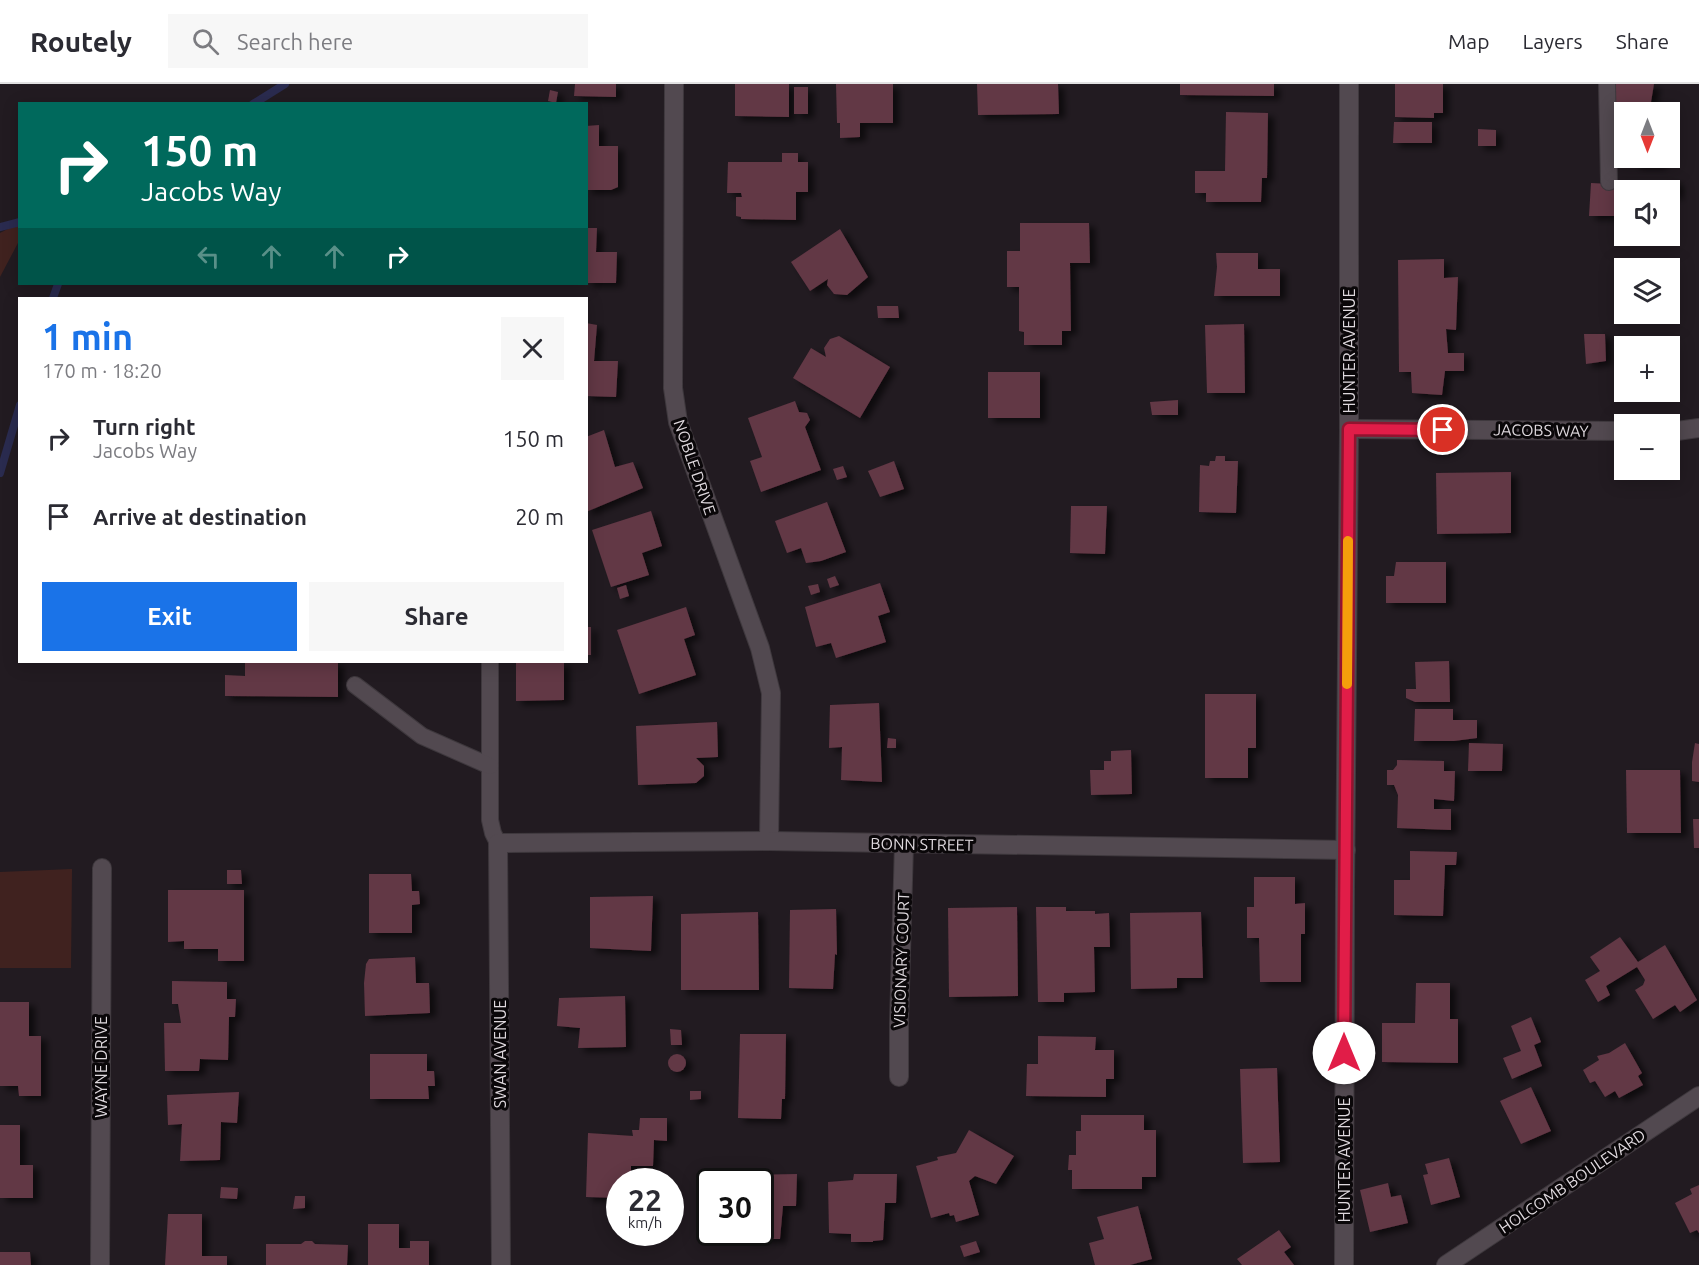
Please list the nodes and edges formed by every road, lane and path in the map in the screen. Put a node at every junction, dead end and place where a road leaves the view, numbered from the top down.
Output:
1 (674, 84) edge
2 (1349, 84) edge
3 (1607, 84) edge
4 (1609, 182) dead end
5 (1699, 428) edge
6 (1349, 429) junction
7 (1614, 431) edge
8 (1680, 431) edge
9 (490, 663) edge
10 (355, 685) dead end
11 (490, 766) junction
12 (770, 842) junction
13 (498, 843) junction
14 (904, 844) junction
15 (1346, 850) junction
16 (102, 868) dead end
17 (899, 1077) dead end
18 (1699, 1096) edge
19 (100, 1265) edge
20 (501, 1265) edge
21 (1344, 1265) edge
22 (1446, 1265) edge

1 - 12 street, NOBLE DRIVE
2 - 6 street, HUNTER AVENUE
3 - 4 lane
5 - 8 street
6 - 7 street, JACOBS WAY
6 - 15 street, HUNTER AVENUE
9 - 11 lane
10 - 11 lane
11 - 13 lane
12 - 13 street, BONN STREET
12 - 14 street, BONN STREET
13 - 20 street, SWAN AVENUE
14 - 15 street, BONN STREET
14 - 17 street, VISIONARY COURT
15 - 21 street, HUNTER AVENUE
16 - 19 street, WAYNE DRIVE
18 - 22 street, HOLCOMB BOULEVARD

